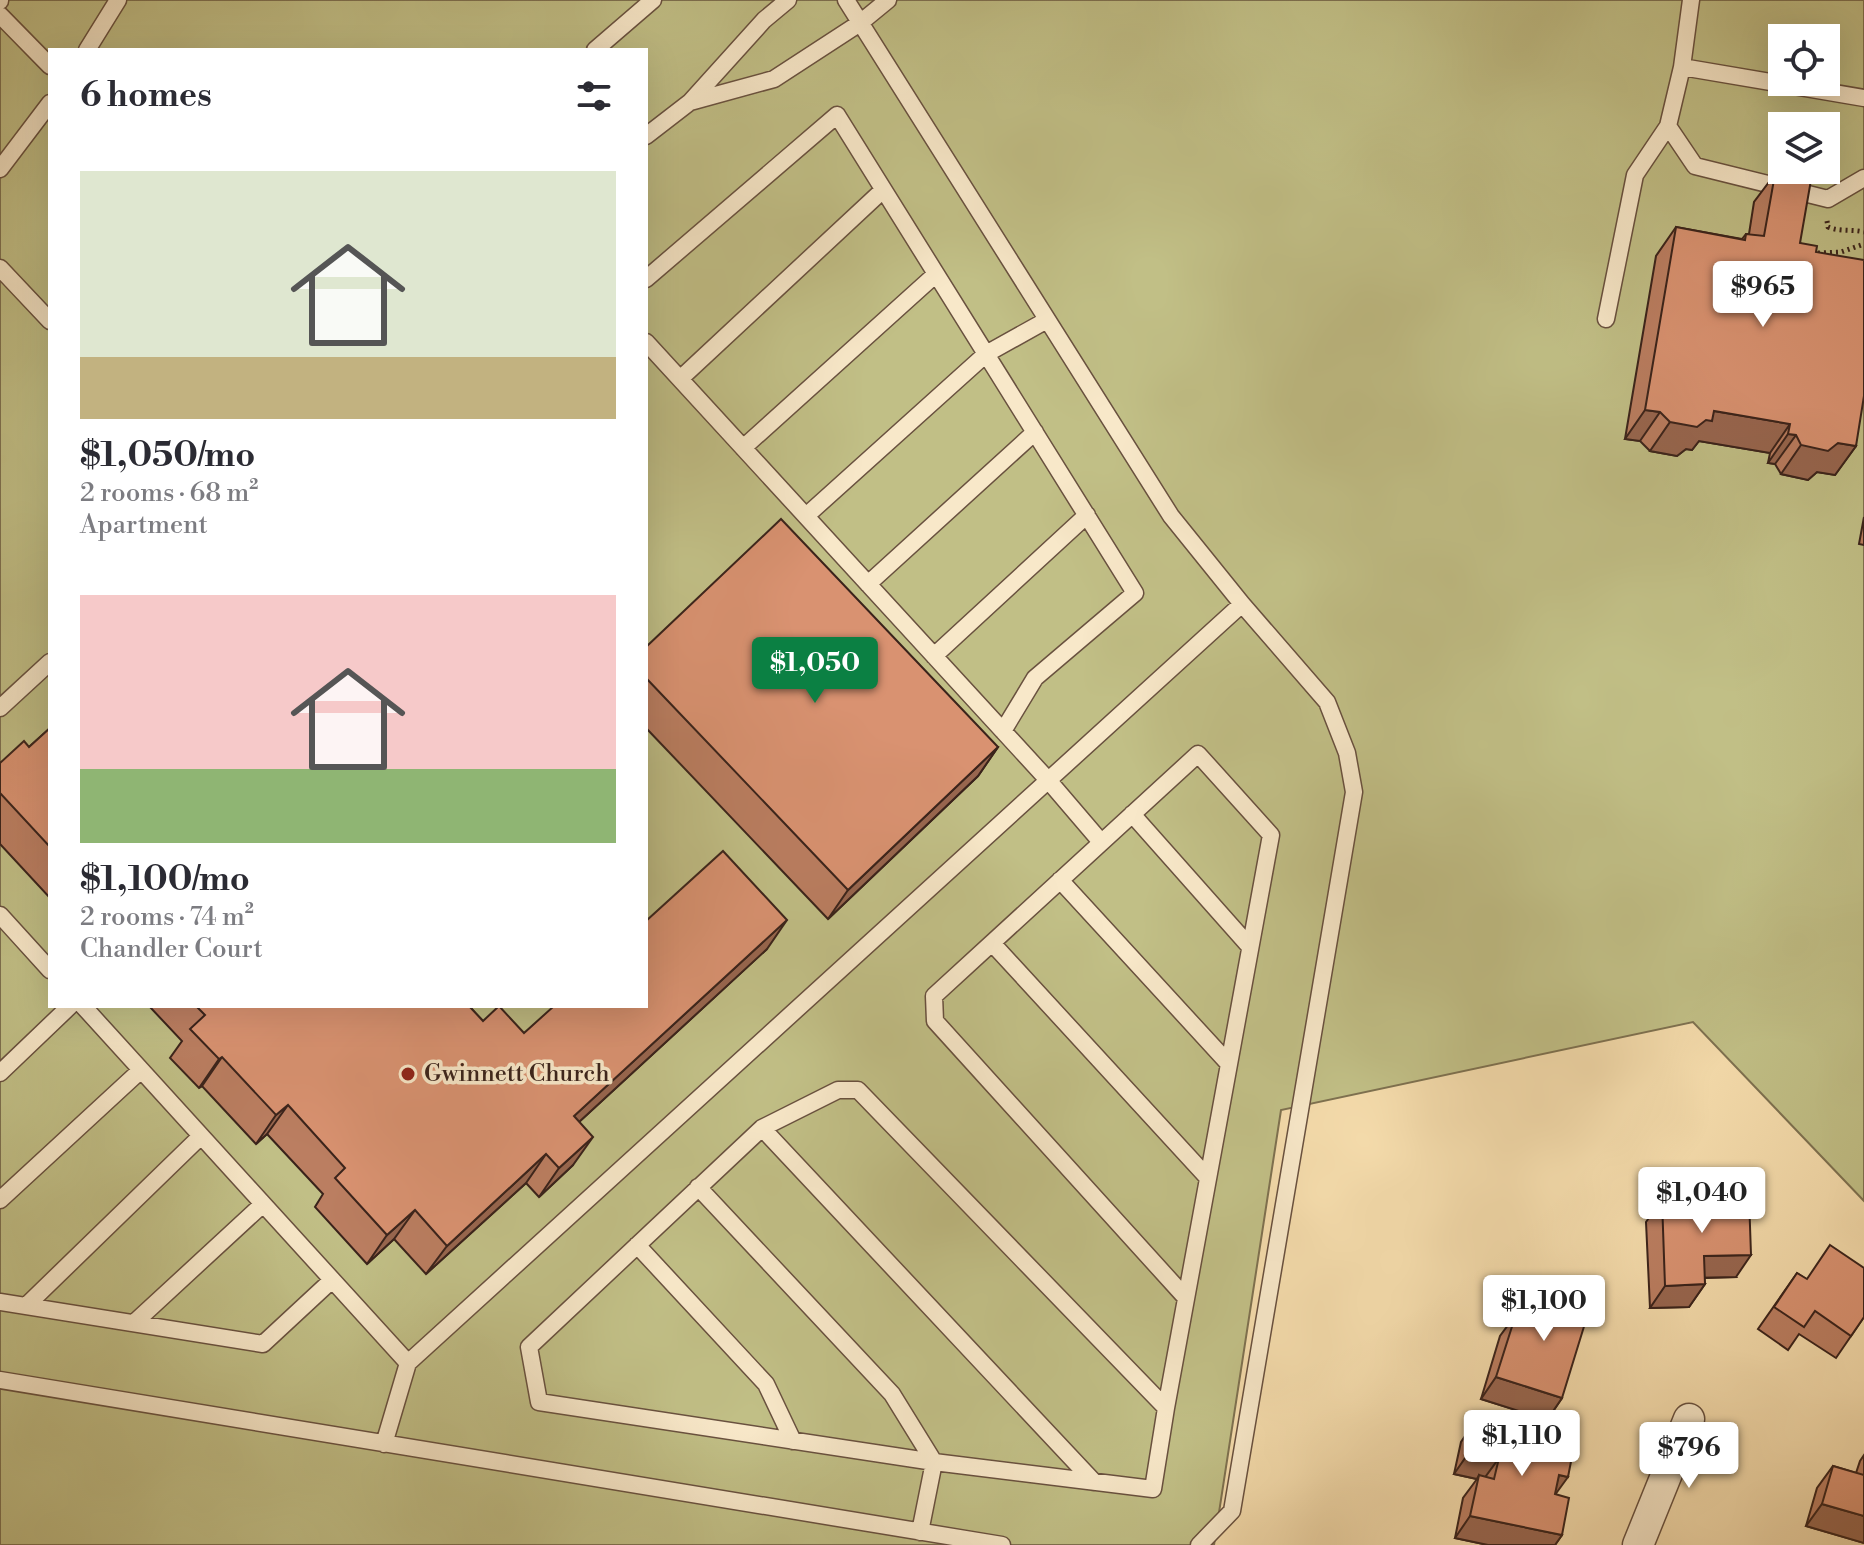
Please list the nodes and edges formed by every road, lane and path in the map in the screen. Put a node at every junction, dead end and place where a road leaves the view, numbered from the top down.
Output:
1 (118, 0) edge
2 (653, 0) edge
3 (788, 0) edge
4 (846, 0) edge
5 (888, 0) edge
6 (1691, 0) edge
7 (0, 15) edge
8 (860, 23) junction
9 (88, 48) edge
10 (597, 48) edge
11 (48, 64) edge
12 (1682, 67) junction
13 (1864, 98) edge
14 (690, 102) junction
15 (48, 106) edge
16 (1668, 126) junction
17 (648, 134) edge
18 (0, 169) edge
19 (1864, 178) edge
20 (883, 190) junction
21 (1864, 244) edge
22 (1814, 254) edge
23 (0, 268) edge
24 (936, 274) junction
25 (648, 277) edge
26 (48, 319) edge
27 (1606, 319) dead end
28 (1047, 320) junction
29 (648, 344) edge
30 (986, 354) junction
31 (680, 379) junction
32 (1035, 432) junction
33 (743, 448) junction
34 (1087, 515) junction
35 (806, 516) junction
36 (868, 584) junction
37 (1242, 604) junction
38 (934, 656) junction
39 (48, 664) edge
40 (0, 708) edge
41 (1003, 731) junction
42 (1048, 780) junction
43 (1132, 814) junction
44 (1101, 842) junction
45 (1060, 880) junction
46 (3, 926) edge
47 (992, 943) junction
48 (1250, 947) junction
49 (48, 968) edge
50 (68, 1008) edge
51 (85, 1008) edge
52 (1229, 1064) junction
53 (141, 1070) junction
54 (0, 1073) edge
55 (762, 1128) junction
56 (201, 1136) junction
57 (1208, 1178) junction
58 (698, 1187) junction
59 (0, 1200) edge
60 (263, 1204) junction
61 (637, 1245) junction
62 (332, 1280) junction
63 (1186, 1298) junction
64 (0, 1302) edge
65 (26, 1306) junction
66 (134, 1323) junction
67 (408, 1363) junction
68 (0, 1380) edge
69 (1166, 1408) junction
70 (1689, 1419) dead end
71 (793, 1441) junction
72 (384, 1444) junction
73 (934, 1462) junction
74 (1094, 1482) junction
75 (920, 1532) junction
76 (1002, 1545) edge
77 (1199, 1545) edge
78 (1638, 1545) edge

1 - 9 lane
2 - 10 lane
3 - 14 lane
4 - 8 lane
5 - 8 lane
6 - 12 lane
7 - 11 lane
8 - 14 lane
8 - 28 lane
12 - 13 lane
12 - 16 lane
14 - 17 lane
15 - 18 lane
16 - 19 lane
16 - 27 lane
20 - 24 lane
20 - 25 lane
20 - 31 lane
21 - 22 path
23 - 26 lane
24 - 30 lane
24 - 33 lane
28 - 30 lane
28 - 37 lane
29 - 31 lane
30 - 32 lane
30 - 35 lane
31 - 33 lane
32 - 34 lane
32 - 36 lane
33 - 35 lane
34 - 38 lane
34 - 41 lane
35 - 36 lane
36 - 38 lane
37 - 42 lane
37 - 77 lane
38 - 41 lane
39 - 40 lane
41 - 42 lane
42 - 44 lane
42 - 67 lane
43 - 44 lane
43 - 48 lane
43 - 48 lane
44 - 45 lane
45 - 47 lane
45 - 52 lane
46 - 49 lane
47 - 57 lane
47 - 63 lane
48 - 52 lane
50 - 54 lane
51 - 53 lane
52 - 57 lane
53 - 56 lane
53 - 59 lane
55 - 58 lane
55 - 69 lane
55 - 74 lane
56 - 60 lane
56 - 65 lane
57 - 63 lane
58 - 61 lane
58 - 73 lane
60 - 62 lane
60 - 66 lane
61 - 71 lane
61 - 71 lane
62 - 66 lane
62 - 67 lane
63 - 69 lane
64 - 65 lane
65 - 66 lane
67 - 72 lane
68 - 72 lane
69 - 74 lane
70 - 78 street
71 - 73 lane
72 - 75 lane
73 - 74 lane
73 - 75 lane
75 - 76 lane

